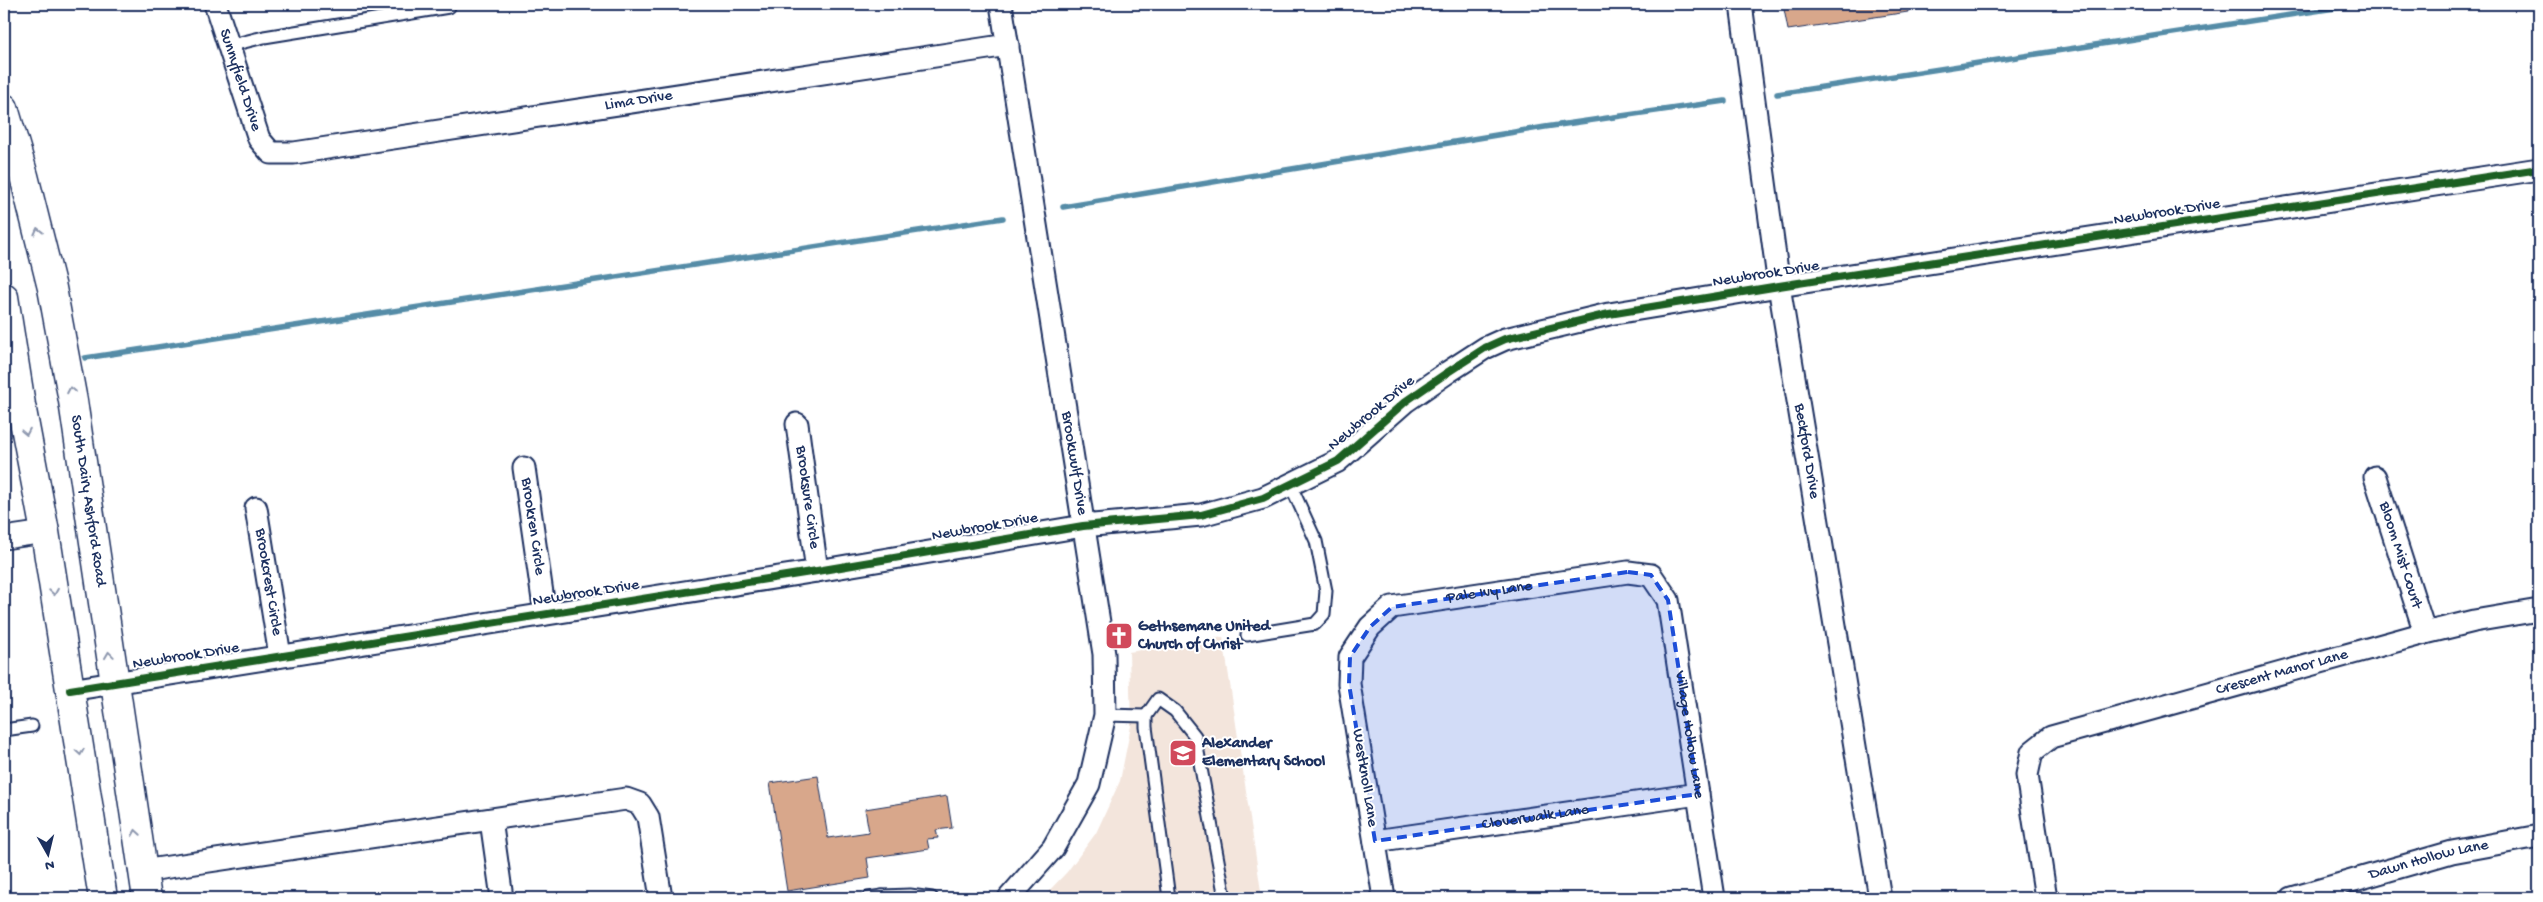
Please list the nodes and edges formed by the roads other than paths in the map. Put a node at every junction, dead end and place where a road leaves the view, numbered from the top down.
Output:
1 (215, 4) edge
2 (449, 4) edge
3 (1001, 4) edge
4 (1741, 4) edge
5 (1008, 45) junction
6 (228, 46) junction
7 (4, 108) edge
8 (271, 153) joint
9 (2539, 170) edge
10 (1780, 286) junction
11 (4, 297) edge
12 (796, 424) dead end
13 (524, 468) dead end
14 (2376, 477) dead end
15 (1291, 486) junction
16 (256, 508) dead end
17 (1083, 526) junction
18 (45, 532) junction
19 (4, 538) edge
20 (817, 570) junction
21 (1651, 575) joint
22 (2539, 610) edge
23 (545, 614) junction
24 (2425, 633) junction
25 (1247, 636) dead end
26 (280, 656) junction
27 (1350, 656) joint
28 (114, 683) junction
29 (70, 690) junction
30 (1105, 715) junction
31 (1146, 716) junction
32 (32, 726) dead end
33 (4, 730) edge
34 (1698, 794) junction
35 (491, 820) junction
36 (2539, 836) edge
37 (1375, 841) junction
38 (142, 871) junction
39 (882, 897) edge
40 (103, 898) edge
41 (147, 898) edge
42 (502, 898) edge
43 (661, 898) edge
44 (868, 898) edge
45 (932, 898) edge
46 (1009, 898) edge
47 (1170, 898) edge
48 (1225, 898) edge
49 (1384, 898) edge
50 (1714, 898) edge
51 (1880, 898) edge
52 (2046, 898) edge
53 (2292, 898) edge

1 - 6 street, Sunnyfield Drive
2 - 6 lane
3 - 5 street, Brookwulf Drive
4 - 10 street, Beckford Drive
5 - 8 street, Lima Drive
5 - 17 street, Brookwulf Drive
6 - 8 street, Sunnyfield Drive
28 -> 7 main road, South Dairy Ashford Road
9 - 10 street, Newbrook Drive
10 - 15 street, Newbrook Drive
10 - 51 street, Beckford Drive
11 -> 18 main road
12 - 20 street, Brooksure Circle
13 - 23 street, Brookren Circle
14 - 24 street, Bloom Mist Court
15 - 17 street, Newbrook Drive
15 - 25 lane
16 - 26 street, Brookcrest Circle
17 - 20 street, Newbrook Drive
17 - 30 street, Brookwulf Drive
18 - 19 street
18 -> 29 main road
20 - 23 street, Newbrook Drive
21 - 27 street, Pale Ivy Lane
21 - 34 street, Village Hollow Lane
22 - 24 street, Crescent Manor Lane
23 - 26 street, Newbrook Drive
24 - 52 street, Crescent Manor Lane
26 - 28 street, Newbrook Drive
27 - 37 street, Westknoll Lane
28 - 29 street, Newbrook Drive
38 -> 28 main road, South Dairy Ashford Road
29 -> 40 main road
30 - 31 lane
30 - 46 street, Brookwulf Drive
31 - 47 lane
31 - 48 lane
32 - 33 lane
34 - 37 street, Cloverwalk Lane
34 - 50 street, Village Hollow Lane
35 - 38 street
35 - 42 street
35 - 43 street
36 - 53 street, Dawn Hollow Lane
37 - 49 street, Westknoll Lane
38 - 41 main road, South Dairy Ashford Road
39 - 44 lane
39 - 45 lane

